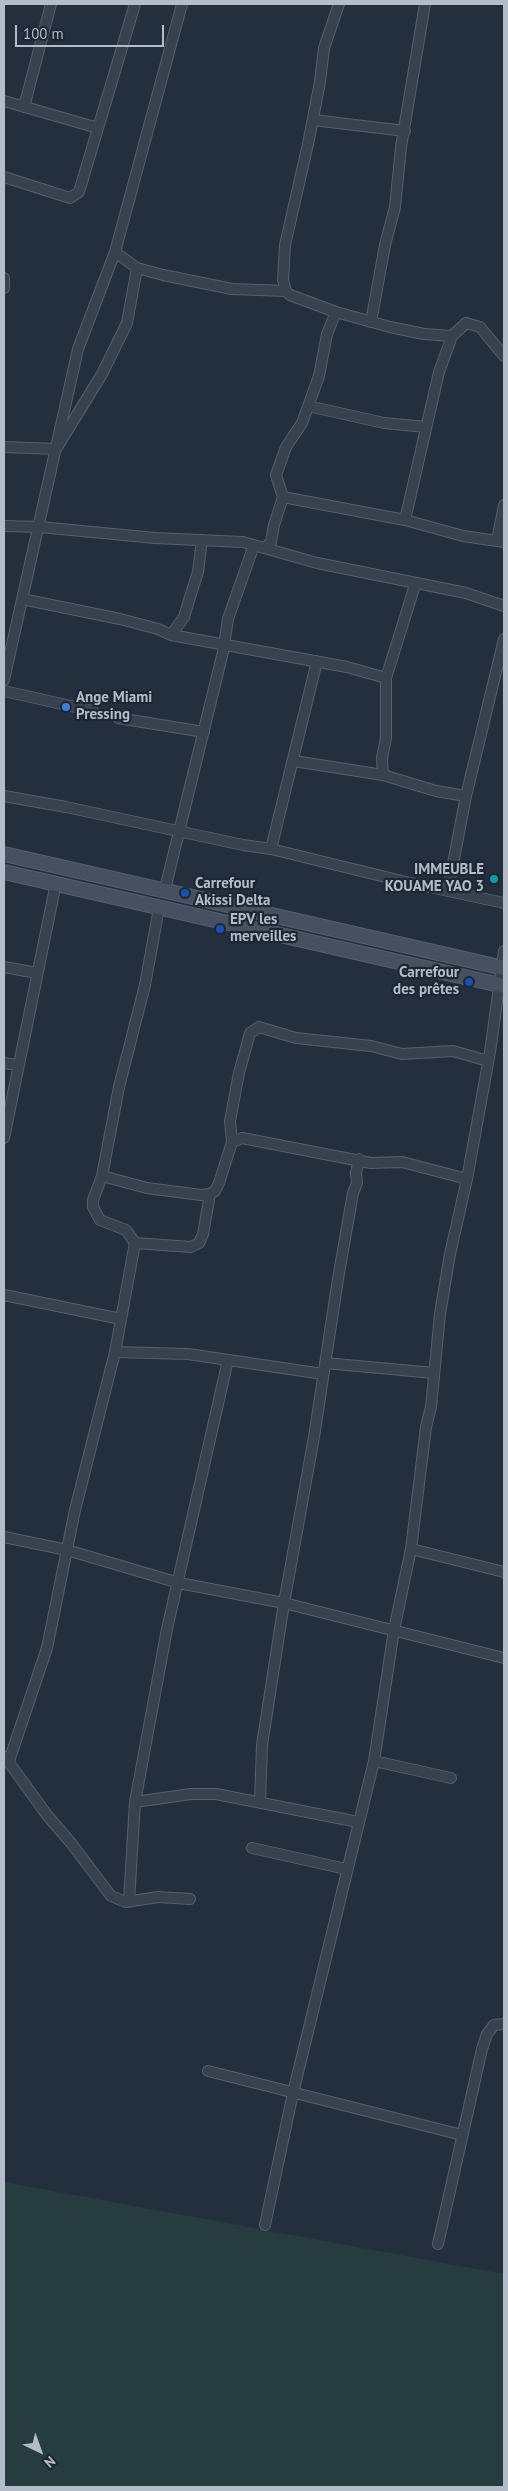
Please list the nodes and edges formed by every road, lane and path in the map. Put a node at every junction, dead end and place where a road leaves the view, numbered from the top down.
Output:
1 (51, 4) edge
2 (135, 4) edge
3 (182, 4) edge
4 (339, 4) edge
5 (425, 4) edge
6 (4, 102) edge
7 (24, 106) junction
8 (313, 120) junction
9 (98, 128) junction
10 (405, 131) junction
11 (4, 177) edge
12 (115, 252) junction
13 (137, 268) junction
14 (4, 278) edge
15 (4, 288) edge
16 (286, 291) junction
17 (336, 312) junction
18 (371, 322) junction
19 (452, 336) junction
20 (504, 356) edge
21 (308, 406) junction
22 (426, 427) junction
23 (4, 447) edge
24 (56, 449) junction
25 (283, 497) junction
26 (504, 505) edge
27 (405, 520) junction
28 (4, 526) edge
29 (40, 527) junction
30 (202, 540) junction
31 (501, 542) edge
32 (254, 545) junction
33 (264, 548) junction
34 (415, 585) junction
35 (22, 599) junction
36 (504, 606) edge
37 (171, 635) junction
38 (504, 639) edge
39 (224, 646) junction
40 (317, 661) junction
41 (386, 678) junction
42 (4, 680) edge
43 (4, 691) edge
44 (93, 711) dead end
45 (118, 718) dead end
46 (204, 732) junction
47 (294, 761) junction
48 (383, 775) junction
49 (4, 796) edge
50 (466, 796) junction
51 (180, 832) junction
52 (271, 849) junction
53 (4, 854) edge
54 (4, 872) edge
55 (56, 883) junction
56 (164, 889) junction
57 (448, 890) junction
58 (504, 903) edge
59 (159, 908) junction
60 (504, 950) edge
61 (4, 967) edge
62 (502, 968) edge
63 (37, 973) junction
64 (501, 985) edge
65 (488, 1061) junction
66 (4, 1063) edge
67 (17, 1065) junction
68 (4, 1138) edge
69 (232, 1142) junction
70 (360, 1159) junction
71 (102, 1176) junction
72 (467, 1179) junction
73 (210, 1194) junction
74 (135, 1243) junction
75 (4, 1295) edge
76 (121, 1319) junction
77 (115, 1352) junction
78 (228, 1360) junction
79 (325, 1363) junction
80 (434, 1373) junction
81 (323, 1374) junction
82 (4, 1537) edge
83 (67, 1550) junction
84 (411, 1550) junction
85 (504, 1572) edge
86 (179, 1583) junction
87 (284, 1603) junction
88 (394, 1630) junction
89 (504, 1658) edge
90 (6, 1758) edge
91 (374, 1762) junction
92 (451, 1778) dead end
93 (135, 1802) junction
94 (260, 1802) junction
95 (358, 1822) junction
96 (252, 1848) dead end
97 (346, 1869) junction
98 (190, 1899) dead end
99 (129, 1901) junction
100 (504, 2024) edge
101 (208, 2071) dead end
102 (292, 2093) junction
103 (462, 2135) junction
104 (265, 2225) dead end
105 (438, 2244) dead end

1 - 7 street
2 - 9 street
3 - 12 street
4 - 8 street
5 - 10 street
6 - 7 street
7 - 9 street
8 - 10 street
8 - 16 street
9 - 11 street
10 - 18 street
12 - 13 street
12 - 24 street
13 - 16 street
13 - 24 street
14 - 15 street
16 - 17 street
17 - 18 street
17 - 21 street
18 - 19 street
19 - 20 street
19 - 22 street
21 - 22 street
21 - 25 street
22 - 27 street
23 - 24 street
24 - 29 street
25 - 27 street
25 - 33 street
26 - 31 street
27 - 31 street
28 - 29 street
29 - 30 street
29 - 35 street
30 - 32 street
30 - 37 street
32 - 33 street
32 - 39 street
33 - 34 street
34 - 36 street
34 - 41 street
35 - 37 street
35 - 42 street
37 - 39 street
38 - 50 street
39 - 40 street
39 - 46 street
40 - 41 street
40 - 47 street
41 - 48 street
43 - 44 street
45 - 46 street
46 - 51 street
47 - 48 street
47 - 52 street
48 - 50 street
49 - 51 street
50 - 57 street
51 - 52 street
51 - 56 street
52 - 57 street
53 - 56 main road
54 - 55 main road
55 - 59 main road
55 - 63 street
56 - 62 main road
57 - 58 street
59 - 64 main road
59 - 71 street
60 - 62 street
61 - 63 street
62 - 64 street
63 - 67 street
64 - 65 street
65 - 69 street
65 - 72 street
66 - 67 street
67 - 68 street
69 - 70 street
69 - 73 street
70 - 72 street
70 - 79 street
71 - 73 street
71 - 74 street
72 - 80 street
73 - 74 street
74 - 76 street
75 - 76 street
76 - 77 street
77 - 78 street
77 - 83 street
78 - 81 street
78 - 86 street
79 - 80 street
79 - 81 street
80 - 84 street
81 - 87 street
82 - 83 street
83 - 86 street
83 - 90 street
84 - 85 street
84 - 88 street
86 - 87 street
86 - 93 street
87 - 88 street
87 - 94 street
88 - 89 street
88 - 91 street
90 - 99 street
91 - 92 street
91 - 95 street
93 - 94 street
93 - 99 street
94 - 95 street
95 - 97 street
96 - 97 street
97 - 102 street
98 - 99 street
100 - 103 street
101 - 102 street
102 - 103 street
102 - 104 street
103 - 105 street

